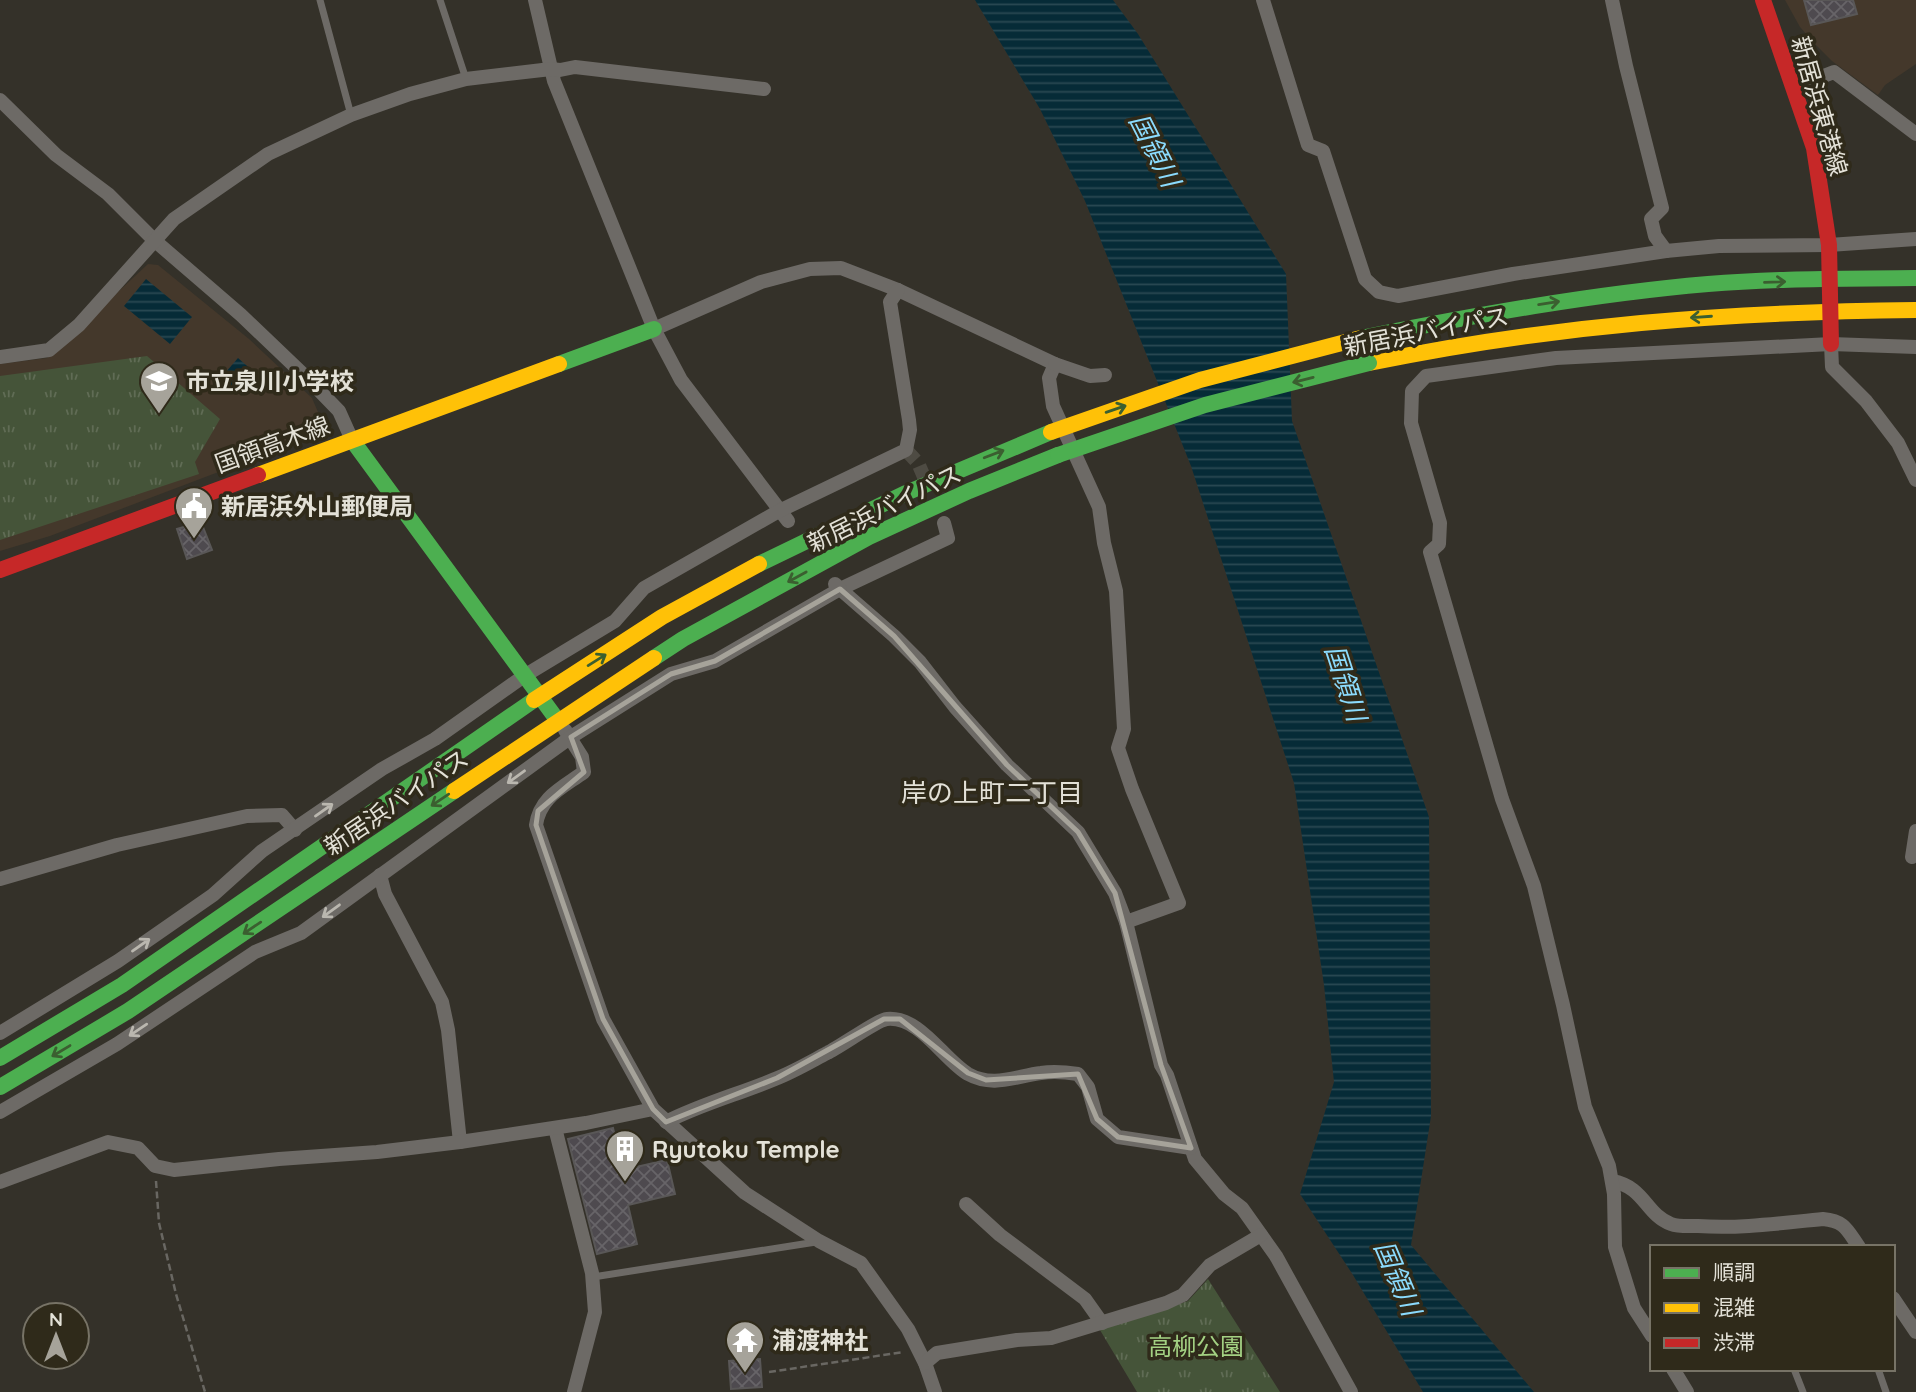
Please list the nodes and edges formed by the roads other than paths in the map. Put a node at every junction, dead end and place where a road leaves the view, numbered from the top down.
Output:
1 (320, 0) edge
2 (440, 0) edge
3 (535, 0) edge
4 (1263, 0) edge
5 (1612, 0) edge
6 (1763, 0) edge
7 (551, 69) junction
8 (466, 79) junction
9 (1795, 87) junction
10 (764, 89) dead end
11 (0, 100) edge
12 (351, 115) junction
13 (1916, 134) edge
14 (1916, 239) edge
15 (154, 240) junction
16 (1829, 245) junction
17 (1666, 251) junction
18 (1916, 278) edge
19 (1829, 279) junction
20 (898, 290) junction
21 (1829, 310) junction
22 (1916, 310) edge
23 (654, 329) junction
24 (1830, 344) junction
25 (1916, 347) edge
26 (0, 357) edge
27 (1055, 364) junction
28 (1105, 375) dead end
29 (352, 440) junction
30 (1916, 481) edge
31 (784, 516) junction
32 (944, 523) dead end
33 (0, 570) edge
34 (837, 587) junction
35 (524, 676) junction
36 (539, 696) junction
37 (558, 721) junction
38 (571, 737) junction
39 (295, 830) junction
40 (1916, 831) edge
41 (1912, 857) dead end
42 (380, 875) junction
43 (0, 880) edge
44 (1126, 922) junction
45 (0, 1033) edge
46 (0, 1058) edge
47 (0, 1087) edge
48 (653, 1109) junction
49 (0, 1112) edge
50 (666, 1122) junction
51 (555, 1128) junction
52 (460, 1142) junction
53 (1191, 1148) junction
54 (1612, 1181) junction
55 (0, 1182) edge
56 (966, 1204) dead end
57 (1261, 1236) junction
58 (820, 1241) junction
59 (1858, 1245) edge
60 (592, 1277) junction
61 (1895, 1301) edge
62 (1102, 1324) junction
63 (1916, 1332) edge
64 (1650, 1333) edge
65 (922, 1356) junction
66 (1674, 1371) edge
67 (1795, 1371) edge
68 (1879, 1371) edge
69 (574, 1392) edge
70 (934, 1392) edge
71 (1351, 1392) edge
72 (1687, 1392) edge
73 (1803, 1392) edge
74 (1886, 1392) edge

1 - 12 lane
2 - 8 lane
3 - 7 street
4 - 17 street
5 - 17 street
6 - 9 main road, 新居浜東港線
7 - 8 street
7 - 10 street
7 - 23 street
8 - 12 street
9 - 13 street
9 - 16 main road, 新居浜東港線
11 - 15 street
12 - 15 street
14 - 16 street
15 - 26 street
15 - 29 street
16 - 17 street
16 - 19 main road, 新居浜東港線
18 - 19 main road, 新居浜バイパス
19 - 21 main road, 新居浜東港線
36 -> 19 main road, 新居浜バイパス, bridge
20 - 23 street
20 - 27 street
20 - 31 street
21 - 22 main road, 新居浜バイパス
21 - 24 main road, 新居浜東港線
21 -> 37 main road, 新居浜バイパス, bridge
23 - 29 main road
23 - 31 street
24 - 25 street
24 - 30 street
24 - 54 street
27 - 28 street
27 - 44 street
29 - 33 main road, 国領高木線
29 - 35 main road, 国領高木線
31 - 35 street
32 - 34 street
34 - 38 street
34 - 44 street
35 - 36 main road, 国領高木線
39 -> 35 street
36 - 37 main road, 国領高木線
36 - 46 main road, 新居浜バイパス
37 - 38 street
37 -> 47 main road, 新居浜バイパス
38 -> 42 street
38 - 48 street
39 - 43 street
45 -> 39 street
40 - 41 street
42 -> 49 street
42 - 52 street
44 - 53 street
48 - 50 street
48 - 51 street
50 - 53 street
50 - 58 street
51 - 52 street
51 - 60 street
52 - 55 street
53 - 57 street
54 - 59 street
54 - 64 street
56 - 62 street
57 - 62 street
57 - 71 street
58 - 60 lane
58 - 65 street
60 - 69 street
61 - 63 street
62 - 65 street
65 - 70 street
66 - 72 street
67 - 73 lane
68 - 74 lane

